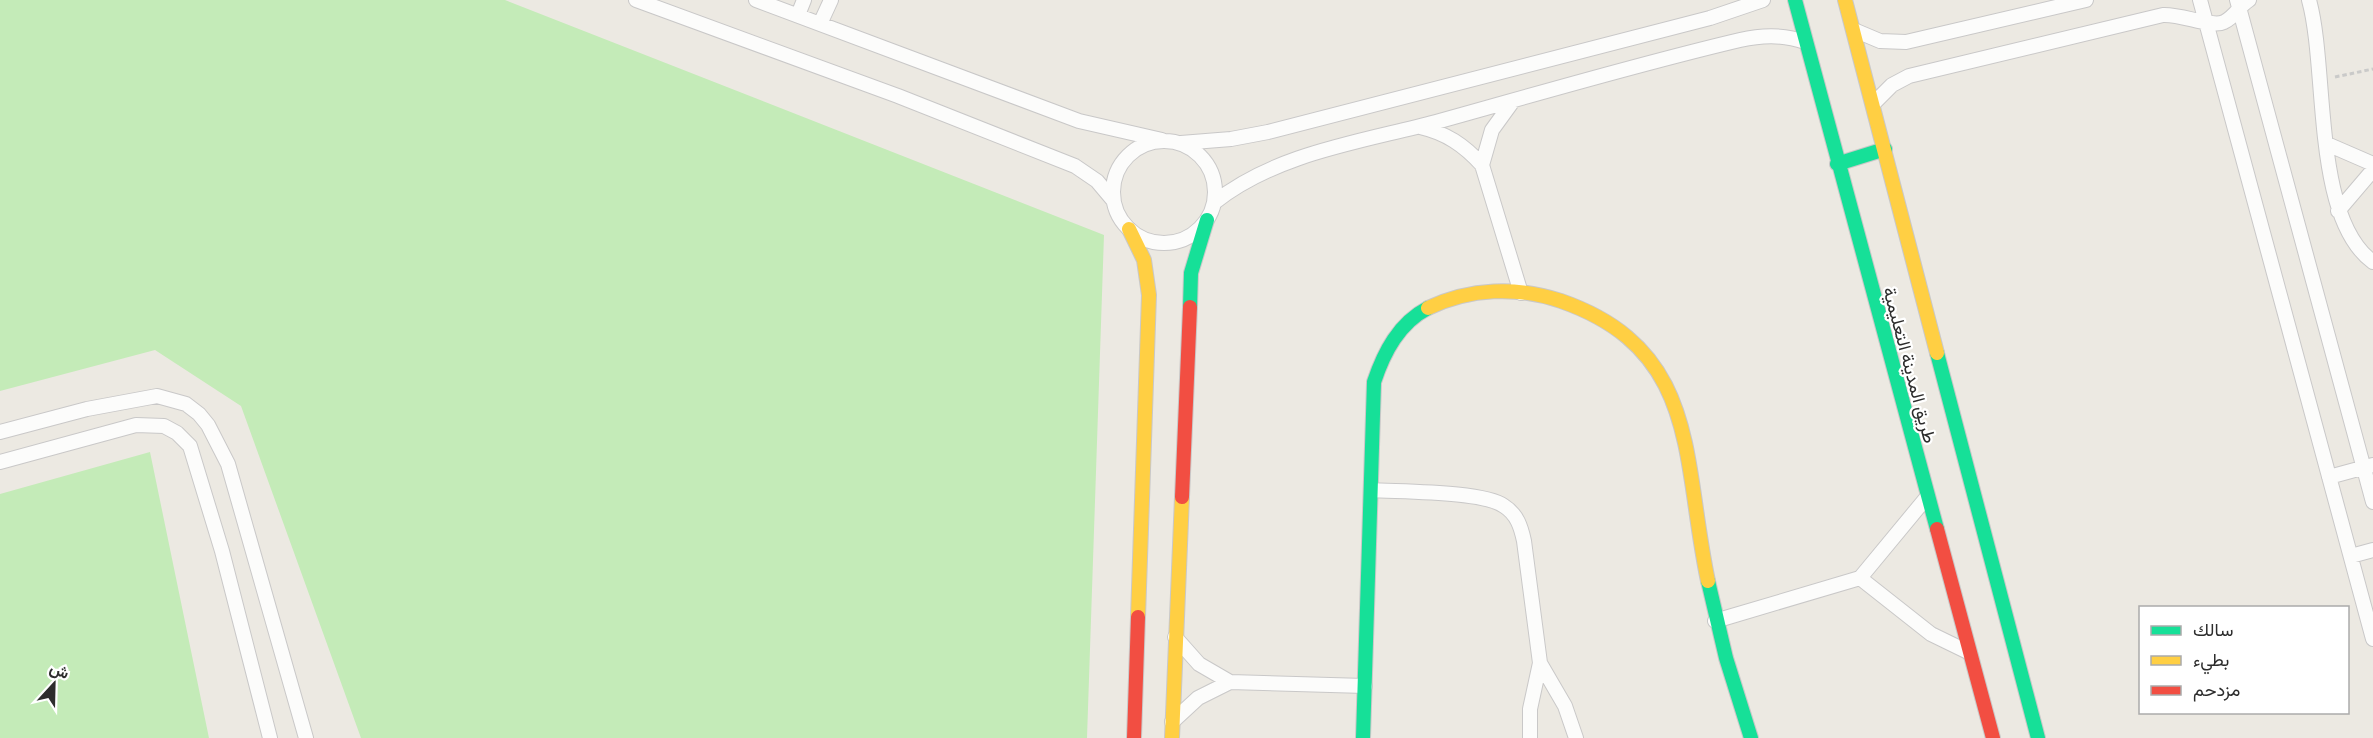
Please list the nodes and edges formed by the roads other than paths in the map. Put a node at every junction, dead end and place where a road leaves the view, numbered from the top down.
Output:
1 (636, 0) edge
2 (756, 0) edge
3 (804, 0) edge
4 (831, 0) edge
5 (1763, 0) edge
6 (1795, 0) edge
7 (1845, 0) edge
8 (2086, 0) edge
9 (2200, 0) edge
10 (2309, 0) edge
11 (2242, 2) edge
12 (798, 15) junction
13 (820, 24) junction
14 (2207, 24) junction
15 (1854, 30) junction
16 (1805, 42) junction
17 (1513, 101) junction
18 (1874, 104) junction
19 (1418, 126) junction
20 (1162, 140) junction
21 (1181, 143) junction
22 (2326, 144) junction
23 (1885, 149) junction
24 (1837, 164) junction
25 (2373, 164) edge
26 (1482, 165) junction
27 (2373, 170) edge
28 (1113, 200) junction
29 (1215, 202) junction
30 (2338, 211) junction
31 (1207, 220) junction
32 (1129, 229) junction
33 (2373, 262) edge
34 (1521, 293) junction
35 (0, 432) edge
36 (0, 462) edge
37 (2368, 466) edge
38 (2329, 477) junction
39 (1371, 490) junction
40 (1927, 497) junction
41 (2373, 502) edge
42 (2373, 550) edge
43 (2351, 556) junction
44 (1860, 578) junction
45 (1715, 621) junction
46 (1175, 637) junction
47 (2373, 639) edge
48 (1968, 652) junction
49 (1540, 663) junction
50 (1230, 682) junction
51 (1365, 686) junction
52 (1172, 722) junction
53 (270, 738) edge
54 (306, 738) edge
55 (1134, 738) edge
56 (1172, 738) edge
57 (1363, 738) edge
58 (1530, 738) edge
59 (1576, 738) edge
60 (1751, 738) edge
61 (1993, 738) edge
62 (2038, 738) edge

1 - 28 street
2 - 12 street
3 - 12 street
4 - 13 street
5 - 21 street
6 - 16 street, طريق المدينة التعليمية
7 - 15 street, طريق المدينة التعليمية
8 - 15 street
9 - 14 street
10 - 22 street
11 - 14 street
11 - 37 street
12 - 13 street
13 - 20 street
14 - 18 street
14 - 38 street
15 - 18 street, طريق المدينة التعليمية
16 - 17 street
16 - 24 street, طريق المدينة التعليمية
17 - 19 street
17 - 26 street
18 - 23 street, طريق المدينة التعليمية
19 - 26 street
19 - 29 street
20 - 21 street
20 - 28 street
21 - 29 street
22 - 25 street
22 - 30 street
23 - 24 street
23 - 62 street, طريق المدينة التعليمية
24 - 40 street, طريق المدينة التعليمية
26 - 34 street
27 - 30 street
28 - 32 street
29 - 31 street
30 - 33 street
31 - 32 street
31 - 46 street
32 - 55 street
34 - 39 street
34 - 45 street
35 - 54 street
36 - 53 street
37 - 38 street
37 - 41 street
38 - 43 street
39 - 49 street
39 - 51 street
40 - 44 street
40 - 48 street, طريق المدينة التعليمية
42 - 43 street
43 - 47 street
44 - 45 street
44 - 48 street
45 - 60 street
46 - 50 street
46 - 52 street
48 - 61 street, طريق المدينة التعليمية
49 - 58 street
49 - 59 street
50 - 51 street
50 - 52 street
51 - 57 street
52 - 56 street

